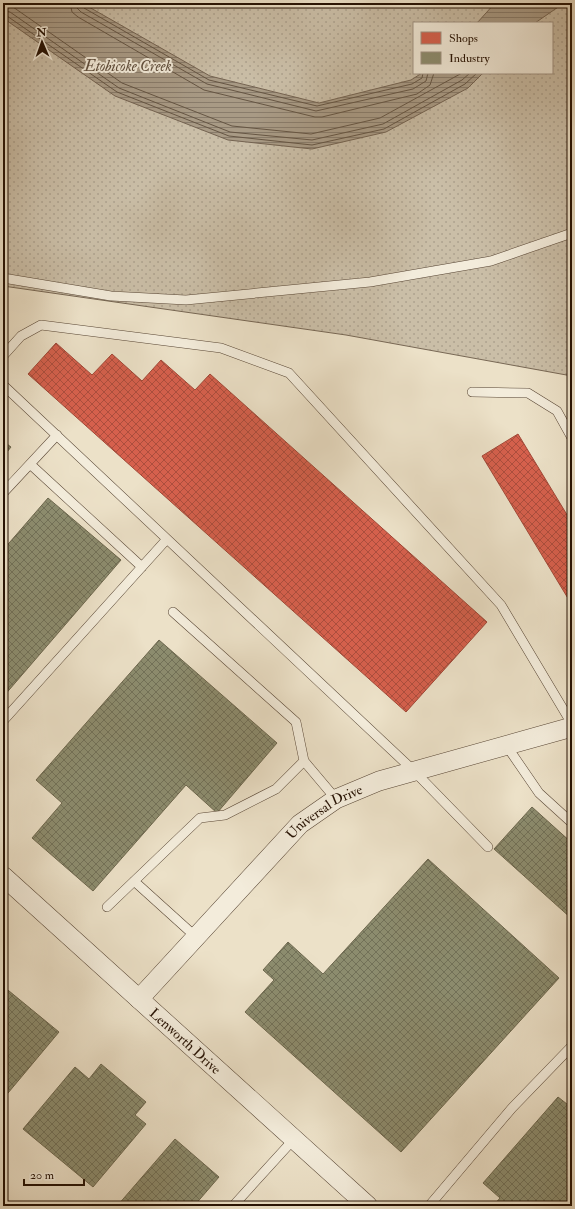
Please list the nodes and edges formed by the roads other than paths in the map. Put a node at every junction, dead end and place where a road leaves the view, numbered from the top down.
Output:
1 (572, 233) edge
2 (3, 278) edge
3 (3, 356) edge
4 (3, 385) edge
5 (472, 392) dead end
6 (57, 435) junction
7 (572, 438) edge
8 (30, 464) junction
9 (3, 493) edge
10 (167, 539) junction
11 (142, 567) junction
12 (173, 612) dead end
13 (3, 721) edge
14 (572, 725) edge
15 (506, 745) junction
16 (304, 760) junction
17 (414, 772) junction
18 (336, 799) junction
19 (572, 823) edge
20 (488, 847) dead end
21 (3, 876) edge
22 (134, 881) junction
23 (108, 907) dead end
24 (196, 937) junction
25 (139, 999) junction
26 (572, 1046) edge
27 (294, 1139) junction
28 (233, 1206) edge
29 (368, 1206) edge
30 (429, 1206) edge

1 - 2 lane
3 - 14 lane
4 - 6 lane
5 - 7 lane
6 - 8 lane
6 - 10 lane
8 - 9 lane
8 - 11 lane
10 - 11 lane
10 - 17 lane
11 - 13 lane
12 - 16 lane
14 - 15 street, Universal Drive
15 - 17 street, Universal Drive
15 - 19 lane
16 - 18 lane
16 - 22 lane
17 - 18 street, Universal Drive
17 - 20 lane
18 - 24 street, Universal Drive
21 - 25 street, Lenworth Drive
22 - 23 lane
22 - 24 lane
24 - 25 street, Universal Drive
25 - 27 street, Lenworth Drive
26 - 30 lane
27 - 28 lane
27 - 29 street, Lenworth Drive

